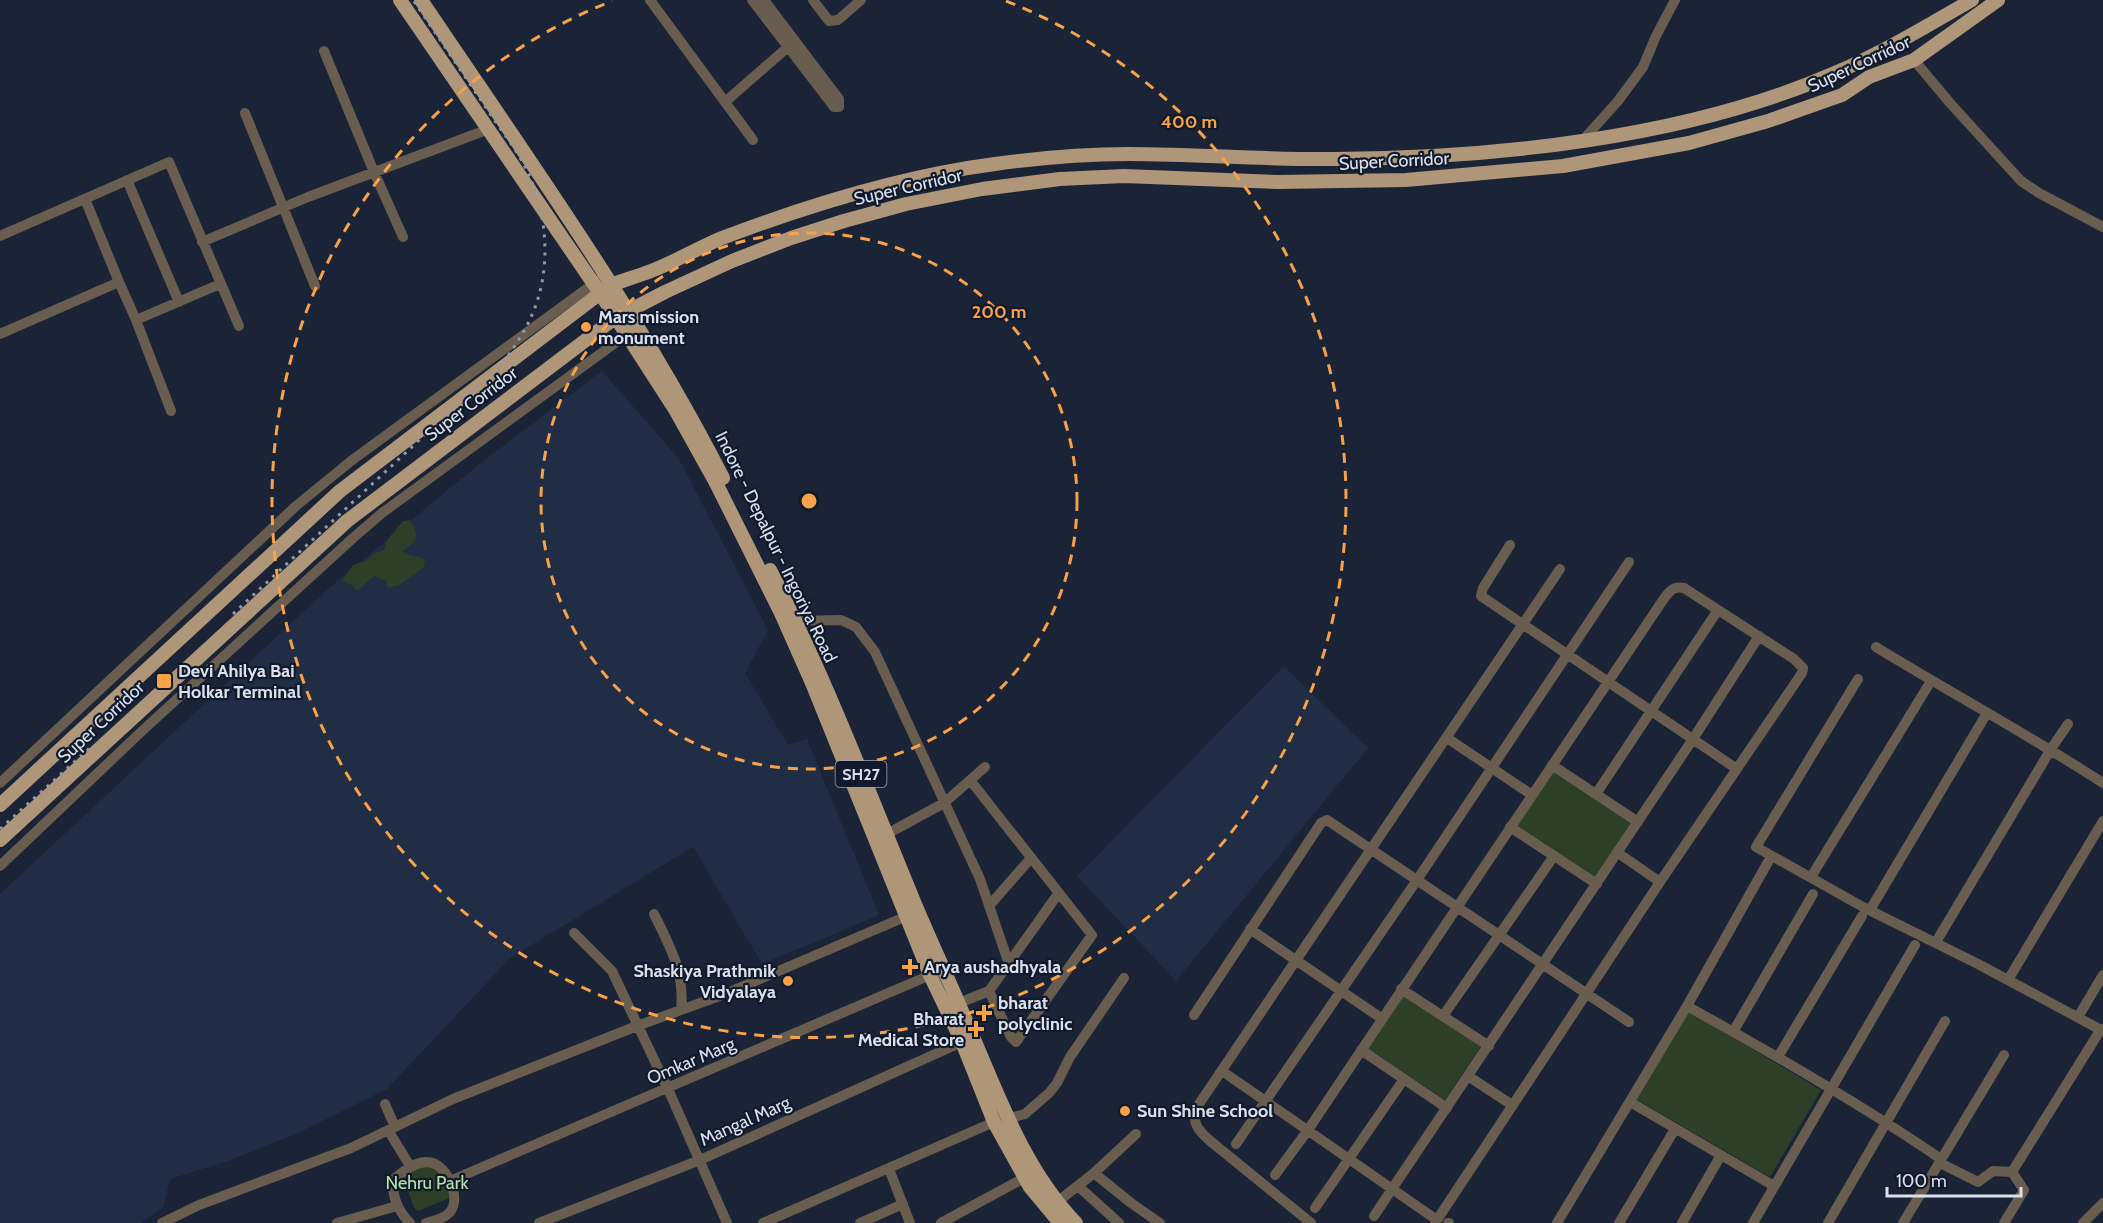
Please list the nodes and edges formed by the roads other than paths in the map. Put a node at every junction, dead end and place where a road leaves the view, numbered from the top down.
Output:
1 (400, 0) edge
2 (421, 0) edge
3 (650, 0) edge
4 (752, 0) edge
5 (764, 0) edge
6 (813, 0) edge
7 (861, 0) edge
8 (1676, 0) edge
9 (1972, 0) edge
10 (1998, 0) edge
11 (788, 47) junction
12 (324, 51) dead end
13 (1914, 60) junction
14 (725, 102) junction
15 (245, 113) dead end
16 (489, 129) junction
17 (753, 140) dead end
18 (1583, 140) junction
19 (374, 172) junction
20 (127, 180) junction
21 (550, 190) junction
22 (85, 199) junction
23 (284, 207) junction
24 (544, 208) junction
25 (2103, 227) edge
26 (0, 236) edge
27 (403, 237) dead end
28 (202, 242) junction
29 (119, 282) junction
30 (220, 284) junction
31 (602, 284) junction
32 (315, 286) dead end
33 (179, 302) junction
34 (621, 315) junction
35 (136, 320) junction
36 (239, 326) dead end
37 (631, 331) junction
38 (0, 334) edge
39 (171, 411) dead end
40 (1510, 545) dead end
41 (1629, 562) dead end
42 (1560, 569) dead end
43 (1718, 610) junction
44 (796, 621) junction
45 (1523, 624) junction
46 (1759, 636) junction
47 (1876, 647) dead end
48 (1566, 654) junction
49 (1858, 679) dead end
50 (1931, 681) junction
51 (1607, 682) junction
52 (1651, 711) junction
53 (1987, 713) junction
54 (2068, 724) dead end
55 (1447, 738) junction
56 (1693, 740) junction
57 (2050, 749) junction
58 (1552, 765) junction
59 (985, 767) dead end
60 (1492, 768) junction
61 (1737, 769) junction
62 (970, 780) junction
63 (0, 783) edge
64 (2103, 783) edge
65 (1596, 794) junction
66 (1532, 795) junction
67 (944, 803) junction
68 (0, 805) edge
69 (2103, 820) edge
70 (1638, 822) junction
71 (1510, 827) junction
72 (887, 834) junction
73 (0, 840) edge
74 (1372, 850) junction
75 (1618, 853) junction
76 (1554, 856) junction
77 (1031, 858) junction
78 (1768, 861) dead end
79 (0, 866) edge
80 (1811, 877) junction
81 (1417, 880) junction
82 (1660, 882) junction
83 (1597, 884) junction
84 (1058, 894) junction
85 (1813, 894) dead end
86 (989, 906) junction
87 (1457, 906) junction
88 (1866, 913) junction
89 (654, 914) dead end
90 (907, 916) junction
91 (1250, 929) junction
92 (574, 933) dead end
93 (1499, 935) junction
94 (1936, 942) junction
95 (1915, 945) dead end
96 (1297, 960) junction
97 (1009, 964) junction
98 (1543, 964) junction
99 (944, 969) junction
100 (930, 975) junction
101 (2103, 975) edge
102 (1124, 978) dead end
103 (2008, 980) junction
104 (1401, 989) junction
105 (1341, 990) junction
106 (989, 991) junction
107 (1587, 994) junction
108 (959, 1003) junction
109 (1687, 1006) junction
110 (681, 1010) junction
111 (1194, 1015) dead end
112 (1443, 1016) junction
113 (2078, 1017) junction
114 (1381, 1018) junction
115 (1945, 1021) dead end
116 (1629, 1022) dead end
117 (637, 1026) junction
118 (2102, 1030) edge
119 (1733, 1032) junction
120 (962, 1042) junction
121 (1489, 1046) junction
122 (1361, 1050) junction
123 (2004, 1055) dead end
124 (1778, 1057) junction
125 (1222, 1071) junction
126 (1468, 1076) junction
127 (1404, 1079) junction
128 (1831, 1088) junction
129 (668, 1089) junction
130 (1264, 1100) junction
131 (1630, 1102) junction
132 (385, 1104) dead end
133 (1512, 1105) junction
134 (1447, 1108) junction
135 (1008, 1119) junction
136 (994, 1122) junction
137 (1887, 1122) junction
138 (392, 1128) junction
139 (1675, 1129) junction
140 (1308, 1130) junction
141 (1136, 1134) dead end
142 (1236, 1144) dead end
143 (1721, 1155) junction
144 (1349, 1159) junction
145 (700, 1160) junction
146 (1941, 1161) junction
147 (410, 1166) junction
148 (889, 1169) junction
149 (2012, 1172) junction
150 (1094, 1173) junction
151 (1275, 1175) dead end
152 (1024, 1178) junction
153 (450, 1181) junction
154 (1078, 1186) junction
155 (1774, 1186) junction
156 (1392, 1189) junction
157 (1056, 1203) junction
158 (2103, 1203) edge
159 (903, 1204) junction
160 (397, 1206) junction
161 (1315, 1208) dead end
162 (1374, 1216) dead end
163 (873, 1220) edge
164 (432, 1222) edge
165 (1442, 1222) edge
166 (162, 1223) edge
167 (337, 1223) edge
168 (410, 1223) edge
169 (539, 1223) edge
170 (727, 1223) edge
171 (763, 1223) edge
172 (860, 1223) edge
173 (910, 1223) edge
174 (941, 1223) edge
175 (1060, 1223) edge
176 (1076, 1223) edge
177 (1119, 1223) edge
178 (1160, 1223) edge
179 (1311, 1223) edge
180 (1557, 1223) edge
181 (1619, 1223) edge
182 (1682, 1223) edge
183 (1753, 1223) edge
184 (1828, 1223) edge
185 (1903, 1223) edge
186 (2004, 1223) edge
187 (2083, 1223) edge

1 - 16 main road
2 - 21 main road
3 - 14 street
4 - 11 street
5 - 11 street
6 - 7 street
8 - 18 street
9 - 18 main road, Super Corridor
10 - 13 main road, Super Corridor
11 - 14 street
12 - 19 street
13 - 25 street
13 - 34 main road, Super Corridor
14 - 17 street
15 - 23 street
16 - 19 street
16 - 24 main road
18 - 31 main road, Super Corridor
19 - 23 street
19 - 27 street
20 - 22 street
20 - 28 street
20 - 33 street
21 - 24 main road
21 - 31 main road
22 - 26 street
22 - 29 street
23 - 28 street
23 - 32 street
24 - 31 main road
28 - 30 street
29 - 35 street
29 - 38 street
30 - 33 street
30 - 36 street
31 - 34 main road, Indore - Depalpur - Ingoriya Road / SH27
31 - 63 street
31 - 68 main road, Super Corridor
33 - 35 street
34 - 37 main road, Indore - Depalpur - Ingoriya Road / SH27
34 - 73 main road, Super Corridor
35 - 39 street
37 - 44 main road, Indore - Depalpur - Ingoriya Road / SH27
37 - 79 street
37 - 90 main road, Indore - Depalpur - Ingoriya Road / SH27
40 - 45 street
41 - 48 street
42 - 45 street
43 - 46 street
43 - 51 street
43 - 52 street
44 - 67 street
44 - 72 main road, Indore - Depalpur - Ingoriya Road / SH27
45 - 48 street
45 - 55 street
46 - 56 street
46 - 61 street
47 - 50 street
48 - 51 street
48 - 60 street
49 - 80 street
50 - 53 street
50 - 80 street
51 - 52 street
51 - 58 street
52 - 56 street
52 - 65 street
53 - 57 street
53 - 88 street
54 - 57 street
55 - 60 street
55 - 74 street
56 - 61 street
56 - 70 street
57 - 64 street
57 - 94 street
58 - 65 street
58 - 66 street
59 - 62 street
60 - 66 street
60 - 81 street
61 - 82 street
62 - 67 street
62 - 77 street
65 - 70 street
66 - 71 street
67 - 72 street
67 - 86 street
69 - 103 street
70 - 75 street
71 - 76 street
71 - 87 street
72 - 99 main road, Indore - Depalpur - Ingoriya Road / SH27
74 - 81 street
74 - 91 street
74 - 96 street
75 - 82 street
75 - 83 street
76 - 83 street
76 - 93 street
77 - 84 street
77 - 86 street
78 - 109 street
80 - 88 street
81 - 87 street
81 - 105 street
82 - 107 street
83 - 98 street
84 - 97 street
84 - 106 street
85 - 119 street
86 - 97 street
87 - 93 street
87 - 104 street
88 - 94 street
88 - 124 street
89 - 110 street
90 - 100 main road, Indore - Depalpur - Ingoriya Road / SH27
90 - 110 street
91 - 96 street
91 - 111 street
92 - 117 street
93 - 98 street
93 - 112 street
94 - 103 street
95 - 128 street
96 - 105 street
96 - 125 street
97 - 106 street
98 - 107 street
98 - 121 street
99 - 100 street, Omkar Marg
99 - 108 main road, Indore - Depalpur - Ingoriya Road / SH27
100 - 120 main road, Indore - Depalpur - Ingoriya Road / SH27
100 - 129 street, Omkar Marg
101 - 113 street
102 - 135 street
103 - 113 street
104 - 112 street
104 - 114 street
105 - 114 street
105 - 130 street
106 - 108 street
107 - 116 street
107 - 133 street
108 - 135 main road, Indore - Depalpur - Ingoriya Road / SH27
109 - 119 street
109 - 131 street
110 - 117 street
112 - 121 street
113 - 118 street
114 - 122 street
115 - 137 street
117 - 129 street
117 - 138 street
118 - 149 street
119 - 124 street
120 - 136 main road, Indore - Depalpur - Ingoriya Road / SH27
120 - 145 street, Mangal Marg
121 - 126 street
122 - 127 street
122 - 140 street
123 - 146 street
124 - 128 street
125 - 130 street
125 - 179 street
126 - 133 street
126 - 134 street
127 - 134 street
127 - 144 street
128 - 137 street
128 - 155 street
129 - 145 street
129 - 153 street, Omkar Marg
130 - 140 street
130 - 142 street
131 - 139 street
131 - 180 street
132 - 138 street
133 - 165 street
134 - 156 street
135 - 136 street
135 - 157 main road, Indore - Depalpur - Ingoriya Road / SH27
136 - 148 street
136 - 152 main road, Indore - Depalpur - Ingoriya Road / SH27
137 - 146 street
137 - 184 street
138 - 147 street
138 - 166 street
139 - 143 street
139 - 181 street
140 - 144 street
140 - 151 street
141 - 150 street
143 - 155 street
143 - 182 street
144 - 156 street
144 - 161 street
145 - 169 street, Mangal Marg
145 - 170 street
146 - 149 street
146 - 185 street
147 - 153 street
147 - 160 street
148 - 159 street
148 - 171 street
149 - 186 street
150 - 154 street
150 - 178 street
152 - 174 street
152 - 175 main road, Indore - Depalpur - Ingoriya Road / SH27
153 - 164 street
154 - 157 street
154 - 177 street
155 - 183 street
156 - 162 street
156 - 165 street
157 - 176 main road, Indore - Depalpur - Ingoriya Road / SH27
158 - 187 street
159 - 163 street
159 - 173 street
160 - 167 street
160 - 168 street
163 - 172 street

